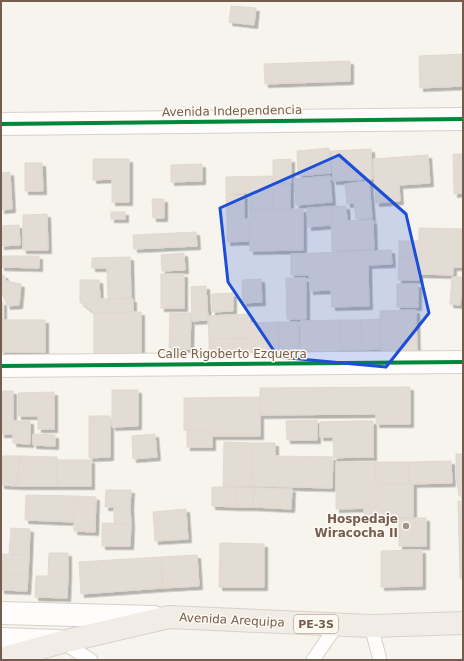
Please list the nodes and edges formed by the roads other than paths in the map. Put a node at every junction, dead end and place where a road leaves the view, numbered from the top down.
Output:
1 (463, 119) edge
2 (1, 124) edge
3 (463, 362) edge
4 (1, 366) edge
5 (1, 613) edge
6 (169, 618) junction
7 (463, 623) edge
8 (337, 625) junction
9 (372, 626) junction
10 (1, 639) edge
11 (62, 642) junction
12 (1, 659) edge
13 (91, 660) edge
14 (313, 660) edge
15 (380, 660) edge

1 - 2 street, Avenida Independencia
3 - 4 street, Calle Rigoberto Ezquerra
5 - 6 street, Avenida Arequipa
6 - 8 highway, Avenida Arequipa / PE-3S
6 - 11 highway, Avenida Arequipa / PE-3S
7 - 9 highway, Avenida Arequipa / PE-3S
8 - 9 highway, Avenida Arequipa / PE-3S
8 - 14 lane
9 - 15 lane
10 - 11 street, Avenida Arequipa
11 - 12 highway, PE-3S
11 - 13 lane

